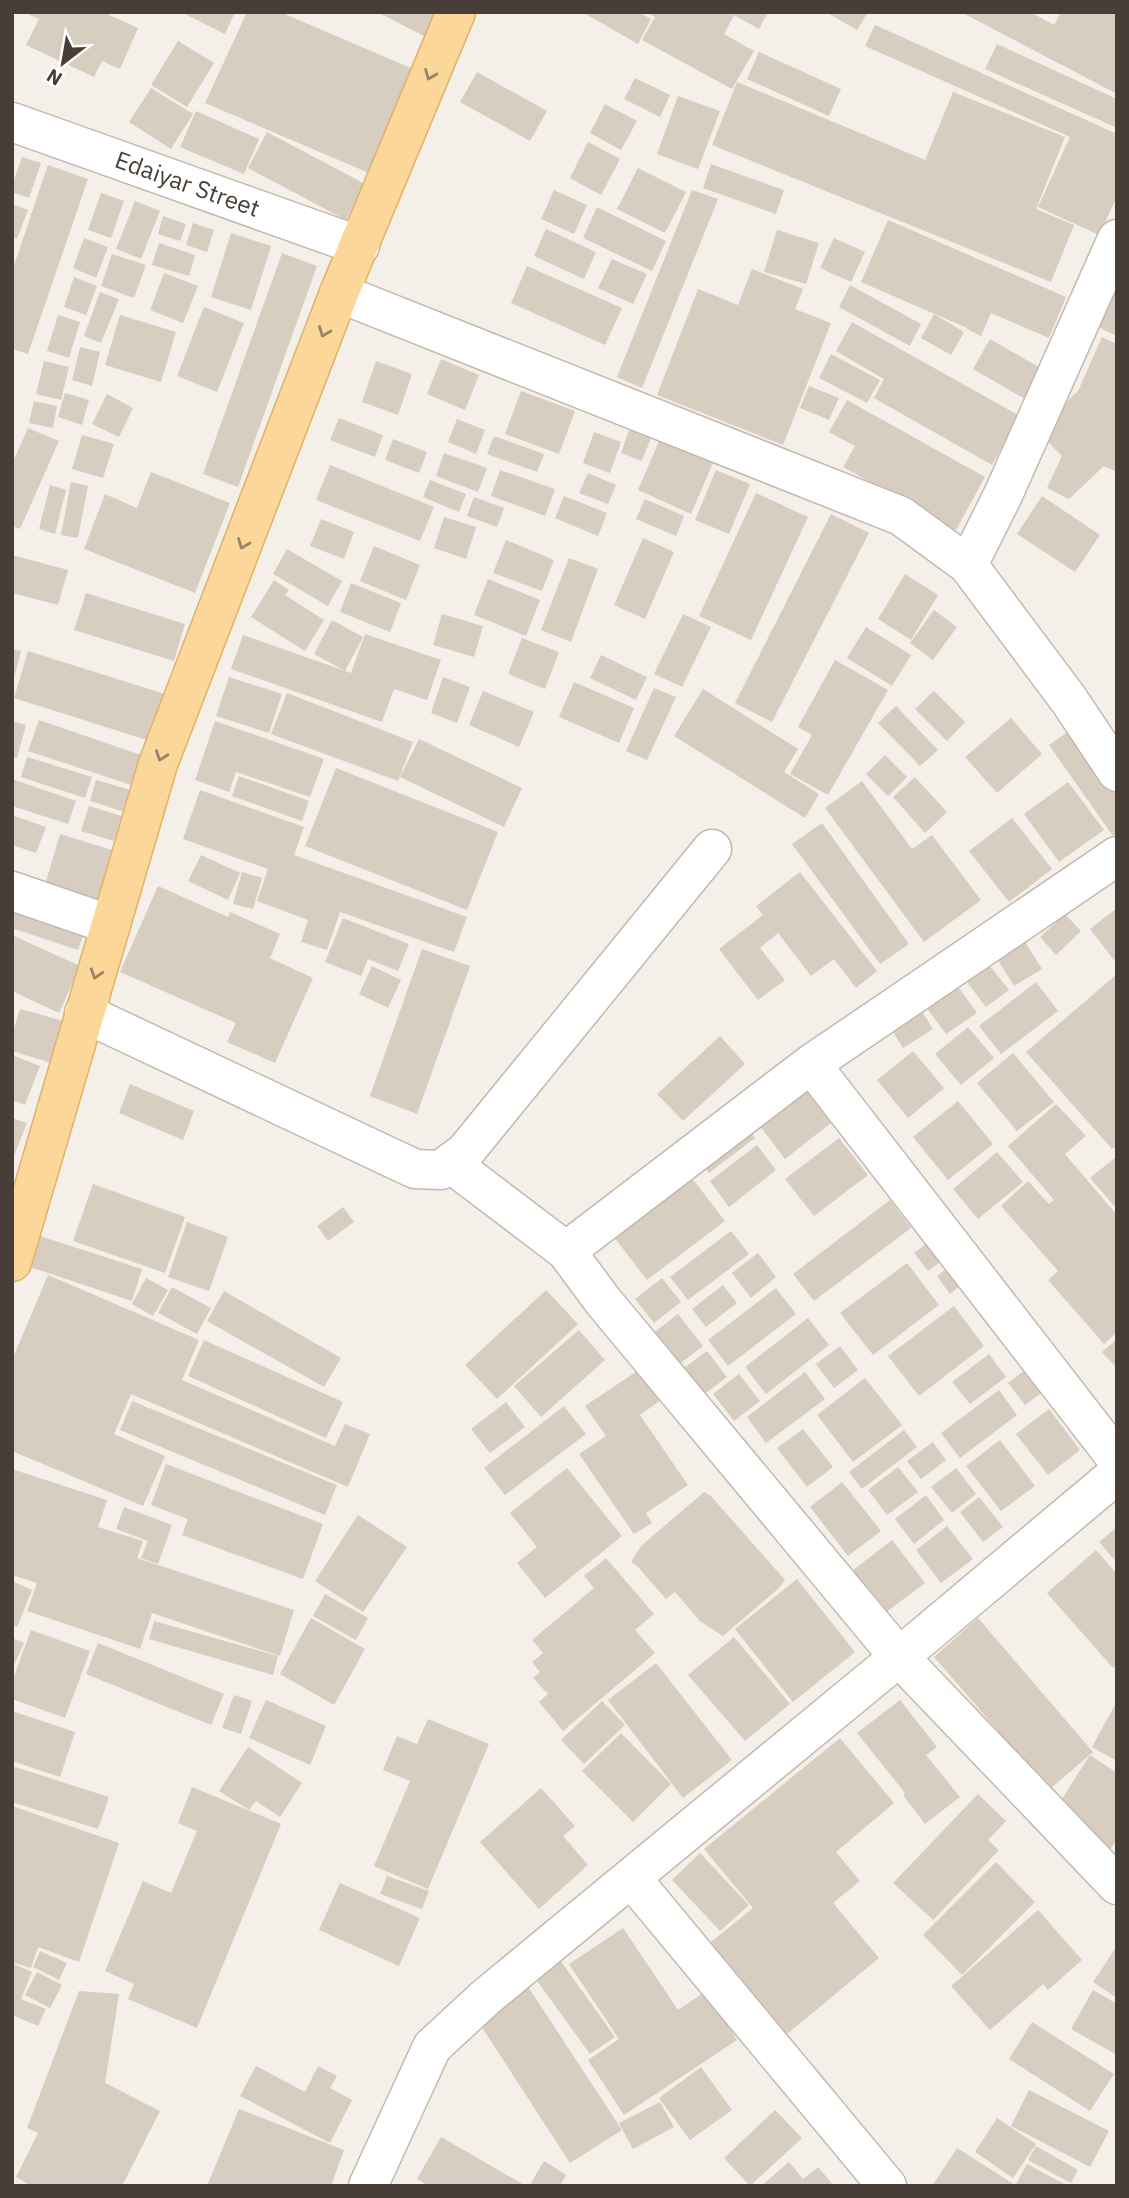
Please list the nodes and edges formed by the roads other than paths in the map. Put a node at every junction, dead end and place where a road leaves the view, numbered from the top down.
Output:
1 (456, 12) edge
2 (12, 122) edge
3 (1117, 239) edge
4 (360, 246) junction
5 (339, 293) junction
6 (968, 565) junction
7 (1117, 772) edge
8 (712, 849) dead end
9 (1117, 856) edge
10 (12, 891) edge
11 (111, 925) junction
12 (84, 1013) junction
13 (811, 1064) junction
14 (450, 1163) junction
15 (566, 1251) junction
16 (12, 1262) edge
17 (1117, 1459) edge
18 (1117, 1474) edge
19 (900, 1657) junction
20 (632, 1878) junction
21 (1117, 1885) edge
22 (368, 2186) edge
23 (887, 2186) edge

1 -> 4 main road
2 - 4 street, Edaiyar Street
3 - 6 street
4 - 5 main road
5 - 6 street
5 -> 11 main road
6 - 7 street
8 - 14 street
9 - 13 street
10 - 11 street
11 -> 12 main road
12 - 14 street
12 - 16 main road
13 - 15 street
13 - 17 street
14 - 15 street
15 - 19 street
18 - 19 street
19 - 20 street
19 - 21 street
20 - 22 street
20 - 23 street

